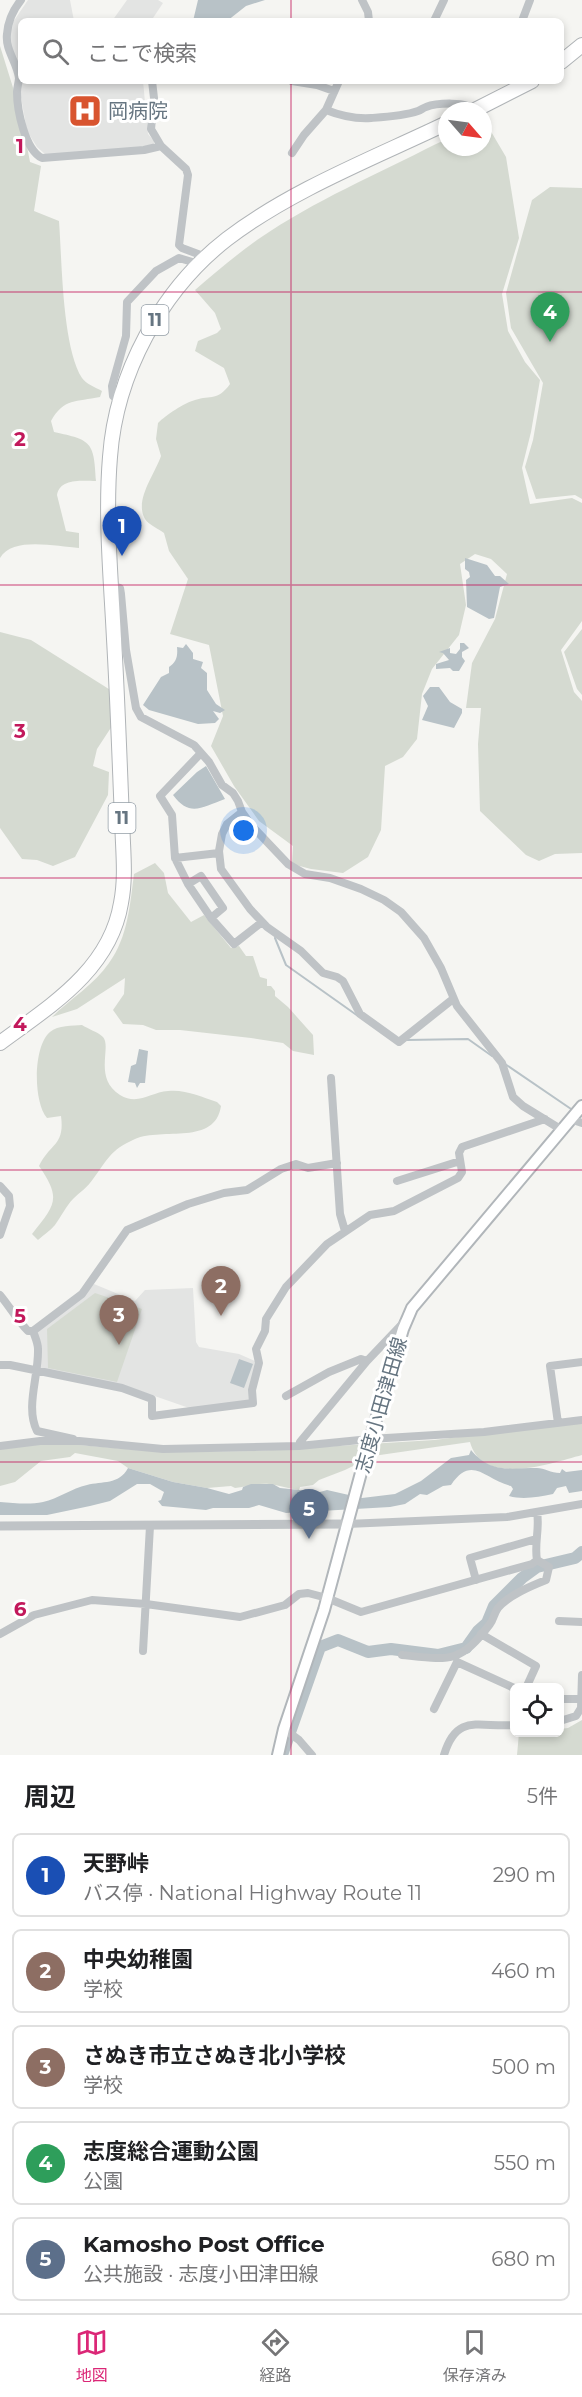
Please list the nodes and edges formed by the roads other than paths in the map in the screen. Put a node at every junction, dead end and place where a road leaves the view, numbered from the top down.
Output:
1 (21, 0) edge
2 (362, 0) edge
3 (444, 0) edge
4 (530, 0) edge
5 (369, 18) edge
6 (435, 18) edge
7 (523, 18) edge
8 (582, 45) edge
9 (564, 60) edge
10 (18, 75) edge
11 (18, 84) edge
12 (152, 84) edge
13 (311, 84) edge
14 (338, 84) edge
15 (526, 84) edge
16 (334, 91) junction
17 (491, 102) edge
18 (438, 105) edge
19 (326, 110) junction
20 (438, 127) edge
21 (161, 146) junction
22 (292, 153) dead end
23 (203, 261) junction
24 (120, 402) junction
25 (111, 585) junction
26 (201, 753) junction
27 (242, 812) junction
28 (219, 853) junction
29 (175, 858) junction
30 (188, 884) junction
31 (211, 918) junction
32 (262, 922) junction
33 (453, 999) junction
34 (0, 1043) edge
35 (331, 1078) dead end
36 (582, 1106) edge
37 (545, 1119) junction
38 (570, 1119) junction
39 (582, 1123) edge
40 (562, 1130) junction
41 (460, 1161) junction
42 (337, 1163) junction
43 (397, 1181) dead end
44 (0, 1186) edge
45 (345, 1231) junction
46 (0, 1235) edge
47 (0, 1295) edge
48 (407, 1318) junction
49 (33, 1331) junction
50 (367, 1361) junction
51 (582, 1362) edge
52 (0, 1365) edge
53 (37, 1371) junction
54 (286, 1396) dead end
55 (582, 1420) edge
56 (558, 1423) junction
57 (370, 1441) junction
58 (79, 1442) junction
59 (0, 1446) edge
60 (299, 1446) junction
61 (582, 1504) edge
62 (537, 1512) junction
63 (348, 1521) junction
64 (0, 1526) edge
65 (150, 1526) junction
66 (536, 1539) junction
67 (540, 1560) junction
68 (475, 1577) junction
69 (327, 1598) junction
70 (146, 1604) junction
71 (559, 1621) dead end
72 (582, 1622) edge
73 (0, 1634) edge
74 (481, 1634) junction
75 (143, 1651) dead end
76 (402, 1655) dead end
77 (456, 1659) junction
78 (582, 1675) edge
79 (528, 1683) edge
80 (510, 1687) edge
81 (564, 1699) edge
82 (581, 1699) edge
83 (435, 1708) dead end
84 (564, 1720) edge
85 (510, 1725) edge
86 (288, 1732) junction
87 (278, 1755) edge
88 (312, 1755) edge
89 (444, 1755) edge

1 - 10 street
2 - 5 street
3 - 6 street
4 - 7 street
8 - 9 highway
11 - 21 street
12 - 21 street
13 - 16 street
14 - 16 street
15 - 17 highway
16 - 19 street
18 - 19 street
19 - 22 street
20 - 23 highway, 11
21 - 23 street
23 - 24 highway, 11
23 - 24 street
24 - 25 highway, 11
25 - 26 street
25 - 34 highway, 11
26 - 27 street
26 - 29 street
27 - 28 street
27 - 33 street
28 - 29 street
28 - 32 street
29 - 30 street
30 - 31 street
30 - 31 street
31 - 32 street
32 - 33 street
33 - 37 street
35 - 42 street
36 - 38 main road, 志度小田津田線
37 - 40 street
37 - 41 street
38 - 39 street
38 - 40 main road, 志度小田津田線
40 - 48 main road, 志度小田津田線
41 - 43 street
41 - 45 street
42 - 45 street
42 - 49 street
44 - 46 street
45 - 53 street
47 - 49 street
48 - 50 street
48 - 57 main road, 志度小田津田線
49 - 53 street
50 - 54 street
50 - 60 street
51 - 56 street
52 - 53 street
53 - 58 street
55 - 56 street
56 - 57 street
57 - 60 street
57 - 63 main road, 志度小田津田線
58 - 59 street
58 - 60 street
61 - 62 street
62 - 63 street
62 - 66 street
63 - 65 street
63 - 69 main road, 志度小田津田線
64 - 65 street
65 - 70 street
66 - 67 street
66 - 68 street
67 - 68 street
67 - 74 street
68 - 69 street
69 - 70 street
69 - 86 main road, 志度小田津田線
70 - 73 street
70 - 75 street
71 - 72 street
74 - 77 street
74 - 79 street
76 - 77 street
77 - 80 street
77 - 83 street
78 - 82 street
81 - 82 street
82 - 84 street
85 - 89 street
86 - 87 main road, 志度小田津田線
86 - 88 street

